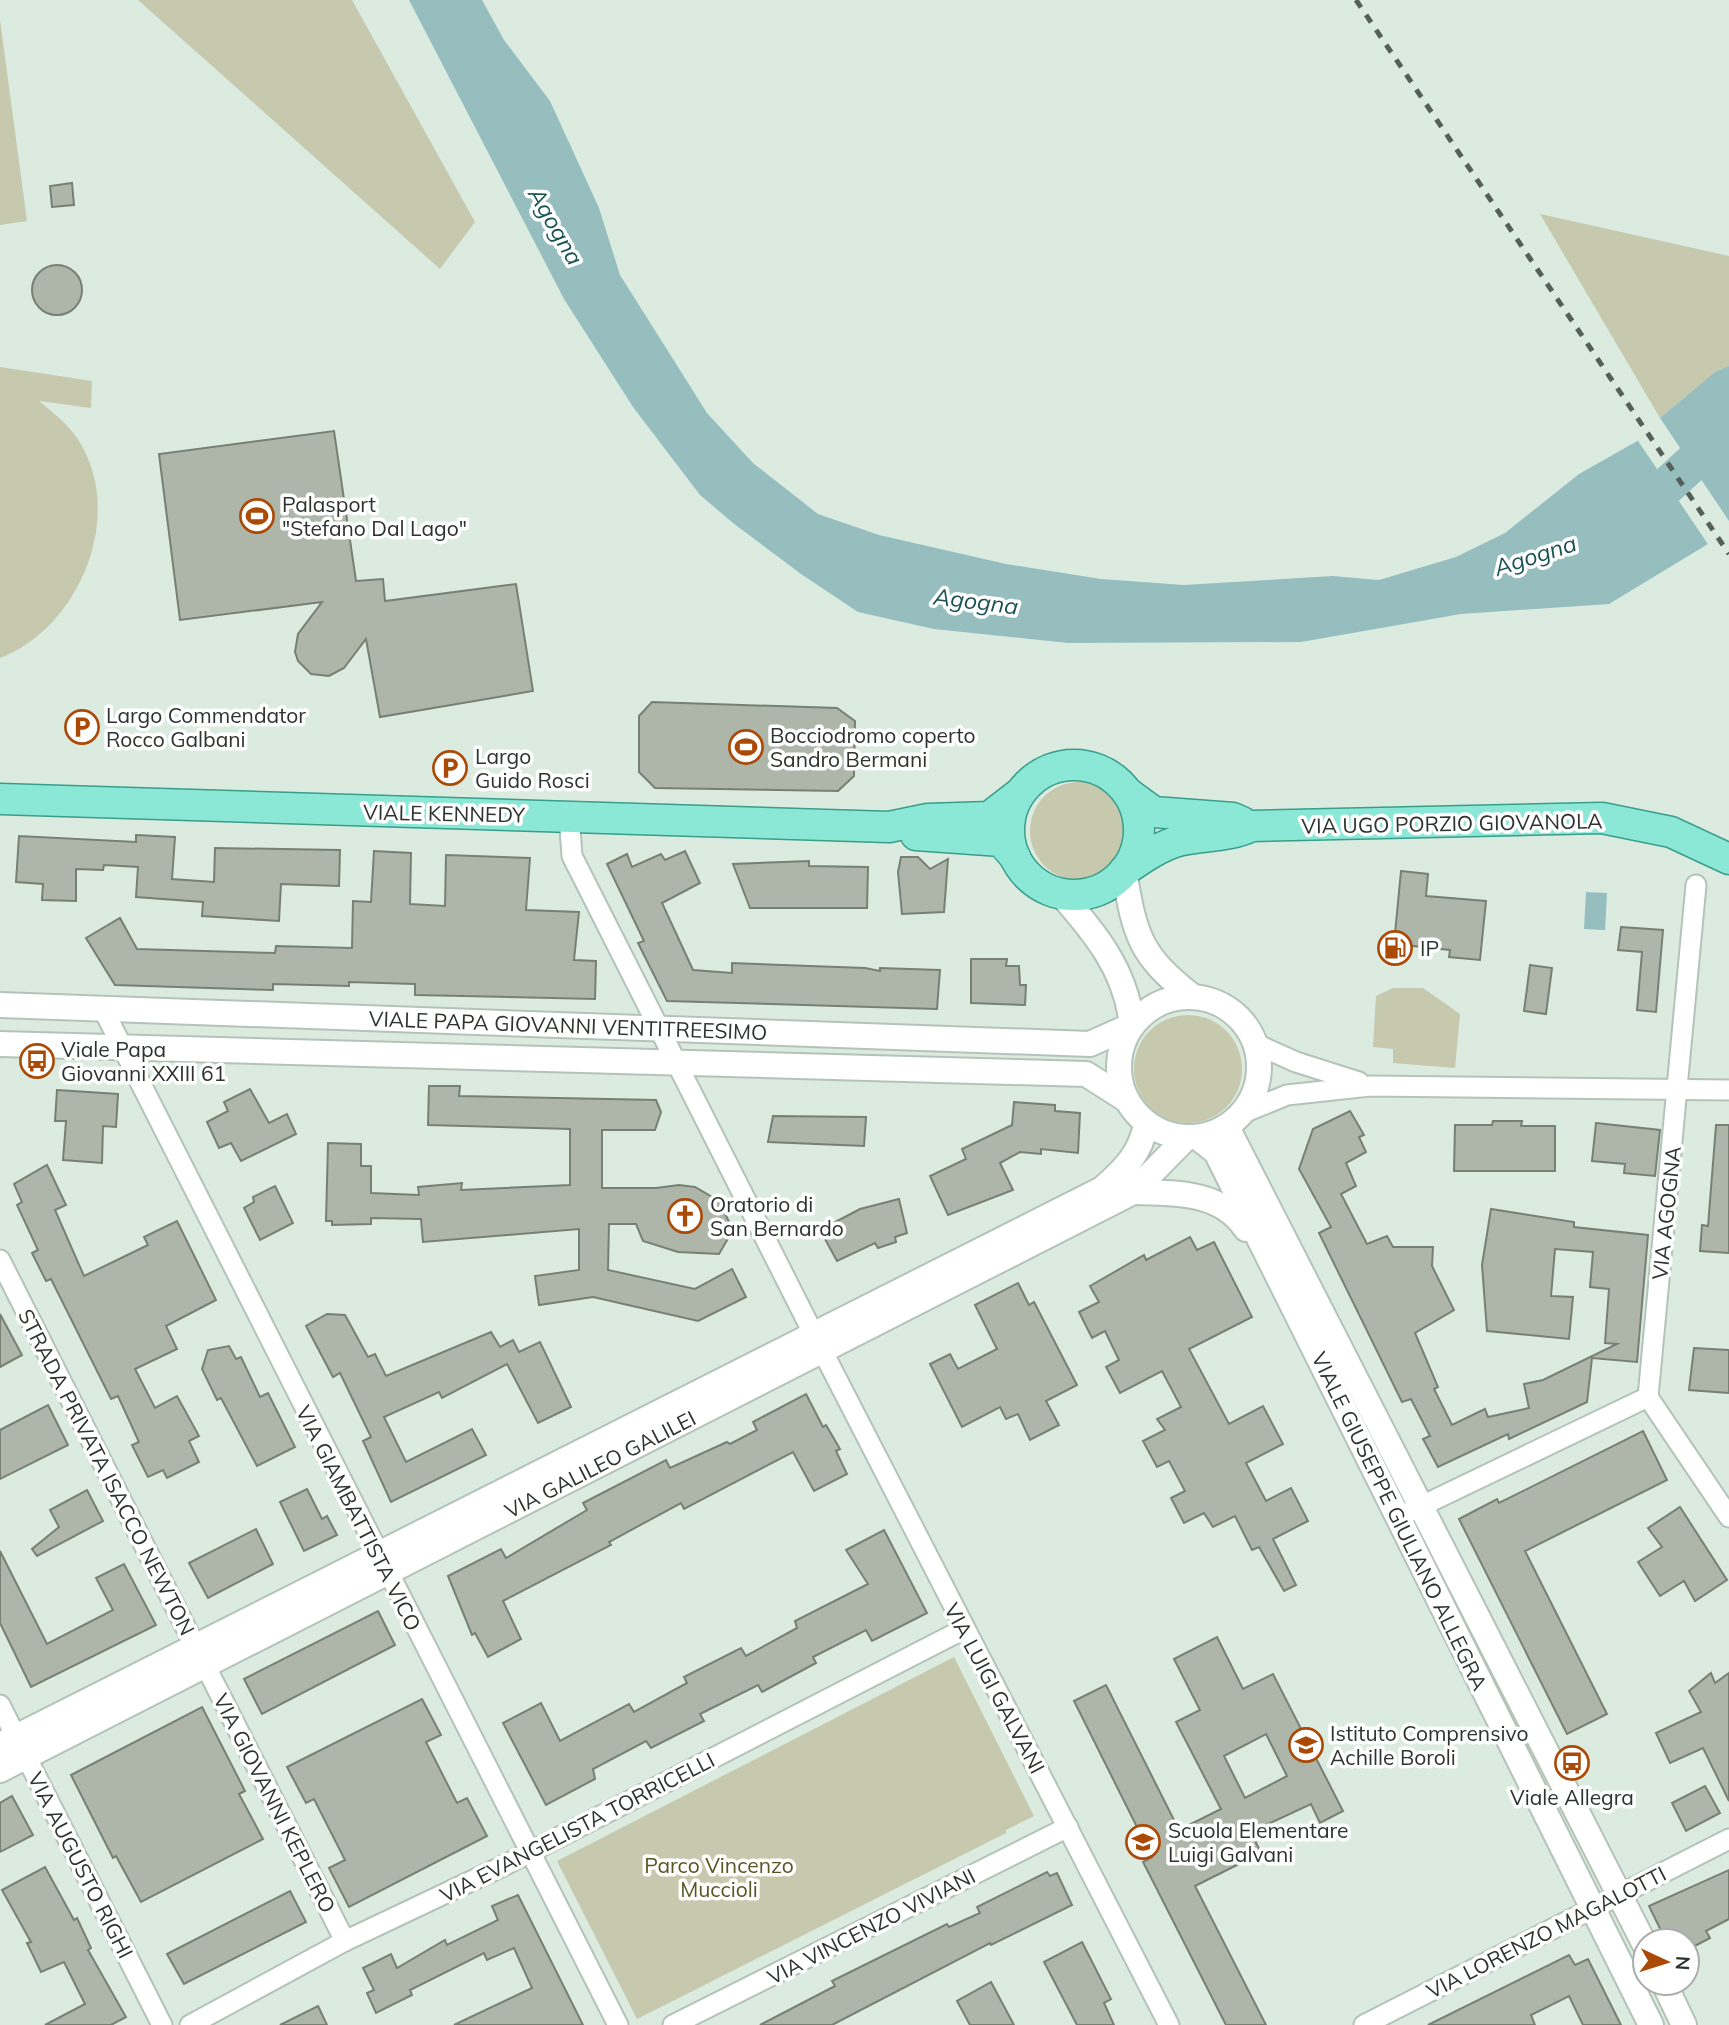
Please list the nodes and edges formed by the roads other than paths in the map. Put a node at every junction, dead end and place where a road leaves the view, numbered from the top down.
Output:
1 (1020, 793) junction
2 (1128, 793) junction
3 (0, 799) edge
4 (569, 816) junction
5 (1252, 826) junction
6 (889, 827) junction
7 (1015, 857) junction
8 (1729, 859) edge
9 (1124, 871) junction
10 (1696, 885) dead end
11 (1060, 893) junction
12 (1192, 996) junction
13 (0, 1005) edge
14 (103, 1009) junction
15 (1132, 1025) junction
16 (658, 1027) junction
17 (0, 1044) edge
18 (1256, 1044) junction
19 (122, 1049) junction
20 (675, 1060) junction
21 (1370, 1086) junction
22 (1679, 1089) junction
23 (1729, 1090) edge
24 (1127, 1100) junction
25 (1235, 1120) junction
26 (1146, 1124) junction
27 (1192, 1137) junction
28 (1133, 1192) junction
29 (1266, 1252) junction
30 (0, 1260) edge
31 (818, 1342) junction
32 (1648, 1397) junction
33 (1422, 1506) junction
34 (1398, 1517) junction
35 (1729, 1517) edge
36 (382, 1563) junction
37 (964, 1629) junction
38 (200, 1656) junction
39 (0, 1705) edge
40 (14, 1746) edge
41 (0, 1770) edge
42 (1068, 1828) junction
43 (1729, 1839) edge
44 (530, 1851) junction
45 (1620, 1895) junction
46 (1593, 1908) junction
47 (1636, 1927) edge
48 (345, 1941) junction
49 (1671, 1997) edge
50 (162, 2025) edge
51 (190, 2025) edge
52 (618, 2025) edge
53 (673, 2025) edge
54 (1169, 2025) edge
55 (1364, 2025) edge
56 (1651, 2025) edge
57 (1685, 2025) edge

1 - 2 main road
1 - 6 main road
1 - 7 main road
2 - 5 main road, VIA UGO PORZIO GIOVANOLA
2 - 9 main road
3 - 4 main road, VIALE KENNEDY
4 - 6 main road, VIALE KENNEDY
4 - 16 street, VIA LUIGI GALVANI
5 - 8 main road, VIA UGO PORZIO GIOVANOLA
5 - 9 main road, VIA UGO PORZIO GIOVANOLA
6 - 7 main road
7 - 11 main road
9 - 11 main road
9 - 12 street
10 - 22 street, VIA AGOGNA
11 - 15 street
12 - 15 street
12 - 18 street
13 - 14 street, VIALE PAPA GIOVANNI VENTITREESIMO
14 - 16 street, VIALE PAPA GIOVANNI VENTITREESIMO
14 - 19 street, VIA GIAMBATTISTA VICO
15 - 16 street, VIALE PAPA GIOVANNI VENTITREESIMO
15 - 24 street
16 - 20 street, VIA LUIGI GALVANI
17 - 19 street, VIALE PAPA GIOVANNI VENTITREESIMO
18 - 21 street
18 - 25 street
19 - 20 street, VIALE PAPA GIOVANNI VENTITREESIMO
19 - 36 street, VIA GIAMBATTISTA VICO
20 - 24 street, VIALE PAPA GIOVANNI VENTITREESIMO
20 - 31 street, VIA LUIGI GALVANI
21 - 22 street
21 - 25 street
22 - 23 street
22 - 32 street, VIA AGOGNA
24 - 26 street
25 - 27 street
25 - 33 street, VIALE GIUSEPPE GIULIANO ALLEGRA
26 - 27 street
26 - 31 street, VIA GALILEO GALILEI
27 - 28 street, VIA GALILEO GALILEI
27 - 29 street, VIALE GIUSEPPE GIULIANO ALLEGRA
28 - 29 street
28 - 31 street, VIA GALILEO GALILEI
29 - 34 street, VIALE GIUSEPPE GIULIANO ALLEGRA
30 - 38 street, STRADA PRIVATA ISACCO NEWTON
31 - 36 street, VIA GALILEO GALILEI
31 - 37 street, VIA LUIGI GALVANI
32 - 33 street
32 - 35 street
33 - 34 street
33 - 45 street, VIALE GIUSEPPE GIULIANO ALLEGRA
34 - 46 street, VIALE GIUSEPPE GIULIANO ALLEGRA
36 - 38 street, VIA GALILEO GALILEI
36 - 44 street, VIA GIAMBATTISTA VICO
37 - 42 street, VIA LUIGI GALVANI
37 - 44 street, VIA EVANGELISTA TORRICELLI
38 - 40 street, VIA GALILEO GALILEI
38 - 48 street, VIA GIOVANNI KEPLERO
39 - 40 street, VIA AUGUSTO RIGHI
40 - 41 street, VIA GALILEO GALILEI
40 - 50 street, VIA AUGUSTO RIGHI
42 - 53 street, VIA VINCENZO VIVIANI
42 - 54 street, VIA LUIGI GALVANI
43 - 45 street, VIA LORENZO MAGALOTTI
44 - 48 street, VIA EVANGELISTA TORRICELLI
44 - 52 street, VIA GIAMBATTISTA VICO
45 - 46 street, VIA LORENZO MAGALOTTI
45 - 47 street, VIALE GIUSEPPE GIULIANO ALLEGRA
46 - 55 street, VIA LORENZO MAGALOTTI
46 - 56 street, VIALE GIUSEPPE GIULIANO ALLEGRA
48 - 51 street, VIA EVANGELISTA TORRICELLI
49 - 57 street

